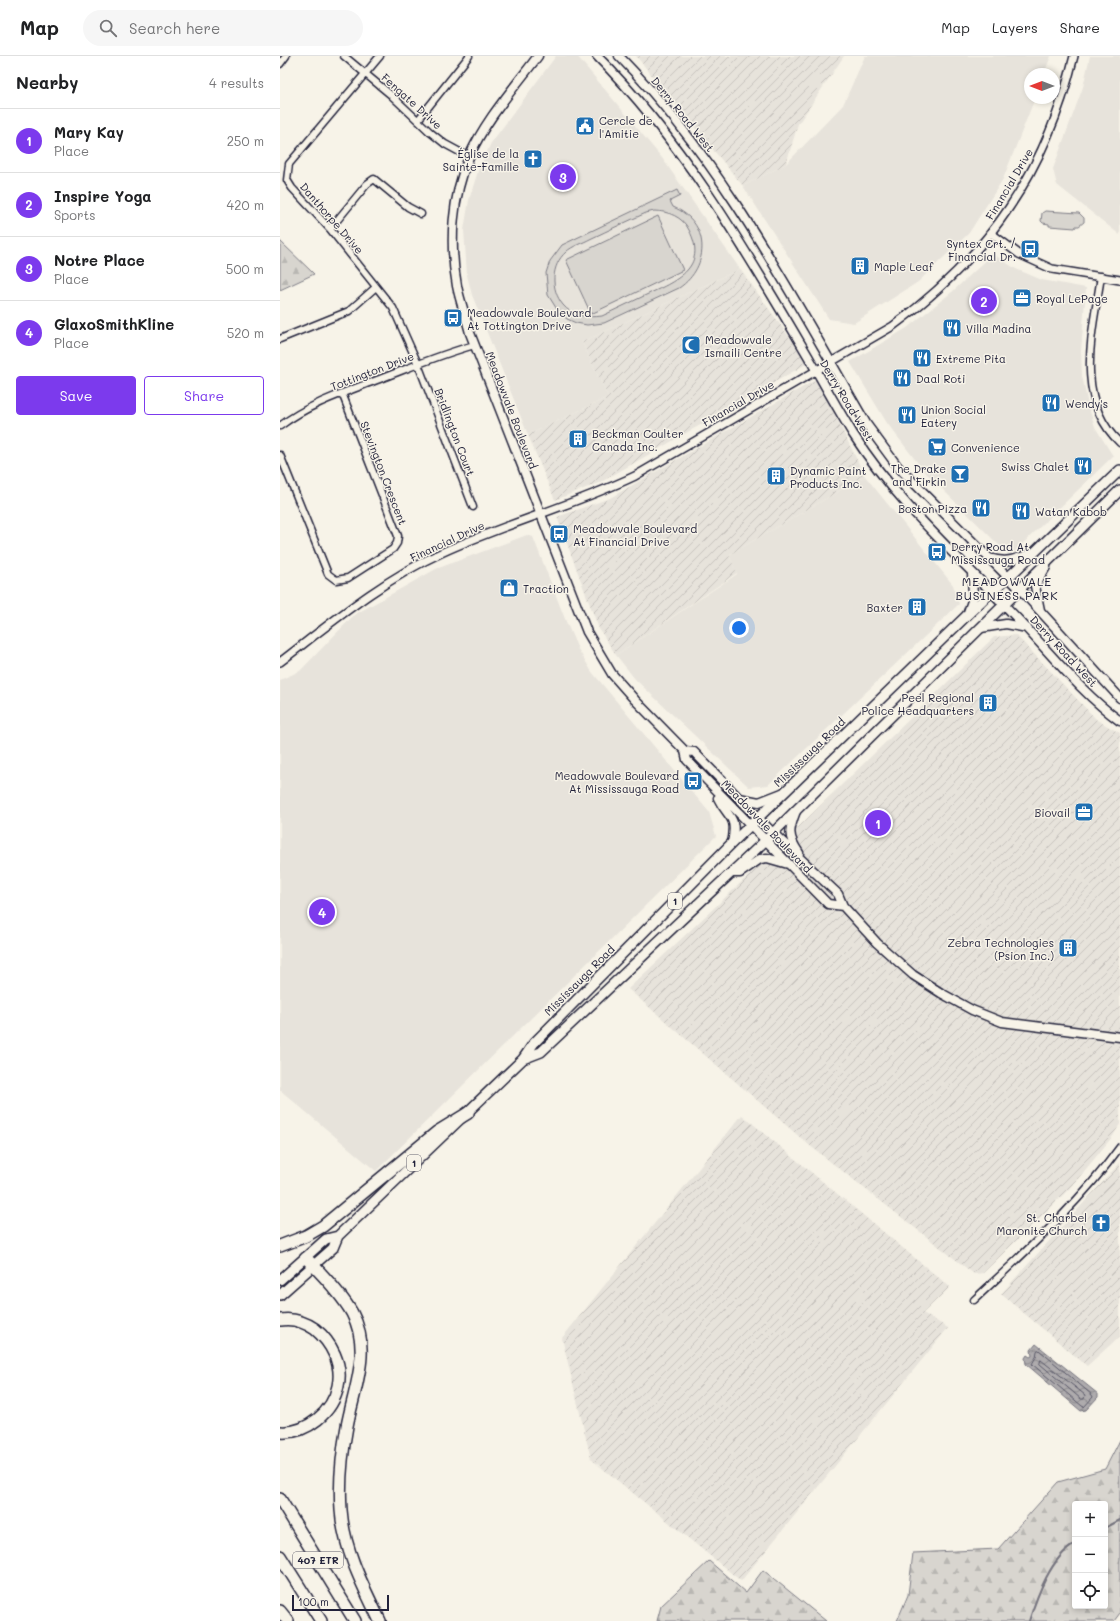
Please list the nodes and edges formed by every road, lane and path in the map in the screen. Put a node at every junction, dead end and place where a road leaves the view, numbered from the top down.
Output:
1 (286, 56) edge
2 (344, 56) edge
3 (380, 56) edge
4 (469, 56) edge
5 (538, 56) edge
6 (597, 56) edge
7 (619, 56) edge
8 (1074, 56) edge
9 (280, 64) edge
10 (366, 74) junction
11 (418, 120) junction
12 (469, 156) junction
13 (421, 214) dead end
14 (330, 229) junction
15 (992, 234) junction
16 (1102, 276) junction
17 (1120, 280) edge
18 (376, 287) junction
19 (280, 339) edge
20 (475, 345) junction
21 (830, 363) junction
22 (418, 364) junction
23 (816, 370) junction
24 (342, 393) junction
25 (280, 426) edge
26 (1120, 443) edge
27 (280, 455) edge
28 (1120, 470) edge
29 (1120, 490) edge
30 (473, 507) dead end
31 (541, 515) junction
32 (1034, 552) junction
33 (1053, 556) junction
34 (989, 558) junction
35 (972, 573) junction
36 (1008, 578) junction
37 (1020, 589) junction
38 (991, 592) junction
39 (1004, 605) junction
40 (1040, 613) junction
41 (967, 617) junction
42 (981, 628) junction
43 (1026, 628) junction
44 (280, 662) edge
45 (1120, 698) edge
46 (1120, 721) edge
47 (685, 751) junction
48 (717, 791) junction
49 (784, 793) junction
50 (738, 798) junction
51 (797, 810) junction
52 (755, 822) junction
53 (769, 837) junction
54 (732, 843) junction
55 (803, 861) junction
56 (789, 864) junction
57 (731, 873) junction
58 (843, 906) junction
59 (1120, 1037) edge
60 (523, 1059) junction
61 (468, 1112) junction
62 (1120, 1147) edge
63 (280, 1246) edge
64 (310, 1262) junction
65 (280, 1280) edge
66 (280, 1295) edge
67 (974, 1300) dead end
68 (280, 1320) edge
69 (280, 1432) edge
70 (280, 1499) edge
71 (280, 1556) edge
72 (280, 1611) edge
73 (288, 1621) edge
74 (321, 1621) edge
75 (355, 1621) edge
76 (380, 1621) edge

1 - 9 street
2 - 10 street, Fengate Drive
3 - 10 street
4 - 11 street
5 - 12 main road, Meadowvale Boulevard
6 - 23 main road, Derry Road West
7 - 21 main road, Derry Road West
8 - 15 street, Financial Drive
10 - 11 street, Fengate Drive
10 - 14 street, Danthorpe Drive
11 - 12 street, Fengate Drive
12 - 20 main road, Meadowvale Boulevard
13 - 14 street
14 - 18 street, Danthorpe Drive
15 - 16 street
15 - 21 street, Financial Drive
16 - 17 street
16 - 26 street
18 - 19 street
18 - 22 street, Danthorpe Drive
20 - 22 street, Tottington Drive
20 - 31 main road, Meadowvale Boulevard
21 - 23 street, Financial Drive
21 - 34 main road, Derry Road West
22 - 24 street, Tottington Drive
22 - 30 street, Bridlington Court
23 - 31 street, Financial Drive
23 - 35 main road, Derry Road West
24 - 25 street, Tottington Drive
24 - 27 street, Stevington Crescent
28 - 32 main road, Mississauga Road / 1
29 - 33 main road, Mississauga Road / 1
31 - 44 street, Financial Drive
31 - 47 main road, Meadowvale Boulevard
32 - 34 main road
32 - 36 main road, Mississauga Road / 1
33 - 37 main road, Mississauga Road / 1
33 - 40 main road
34 - 36 main road, Derry Road West
35 - 38 main road, Derry Road West
35 - 41 main road
36 - 37 main road, Derry Road West
36 - 38 main road, Mississauga Road / 1
37 - 39 main road, Mississauga Road / 1
37 - 40 main road, Derry Road West
38 - 39 main road, Derry Road West
38 - 41 main road, Mississauga Road / 1
39 - 42 main road, Mississauga Road / 1
39 - 43 main road, Derry Road West
40 - 45 main road, Derry Road West
41 - 49 main road, Mississauga Road / 1
42 - 43 main road
42 - 51 main road, Mississauga Road / 1
43 - 46 main road, Derry Road West
47 - 48 main road, Meadowvale Boulevard
47 - 50 main road, Meadowvale Boulevard
48 - 52 main road, Meadowvale Boulevard
48 - 54 main road
49 - 50 main road
49 - 52 main road, Mississauga Road / 1
50 - 52 main road, Meadowvale Boulevard
51 - 53 main road, Mississauga Road / 1
51 - 55 main road
52 - 53 main road, Meadowvale Boulevard
52 - 54 main road, Mississauga Road / 1
53 - 55 main road, Meadowvale Boulevard
53 - 56 main road, Meadowvale Boulevard
53 - 57 main road, Mississauga Road / 1
54 - 60 main road, Mississauga Road / 1
55 - 58 main road, Meadowvale Boulevard
56 - 57 main road
56 - 58 main road, Meadowvale Boulevard
57 - 60 main road, Mississauga Road / 1
58 - 59 main road, Meadowvale Boulevard
60 - 61 main road, Mississauga Road / 1
61 - 63 highway
61 - 64 main road, Mississauga Road / 1
62 - 67 street
64 - 65 main road, Mississauga Road / 1
64 - 66 main road, Mississauga Road / 1
64 - 76 highway
68 - 69 highway
70 - 75 highway, 407 ETR
71 - 74 highway, 407 ETR
72 - 73 highway

